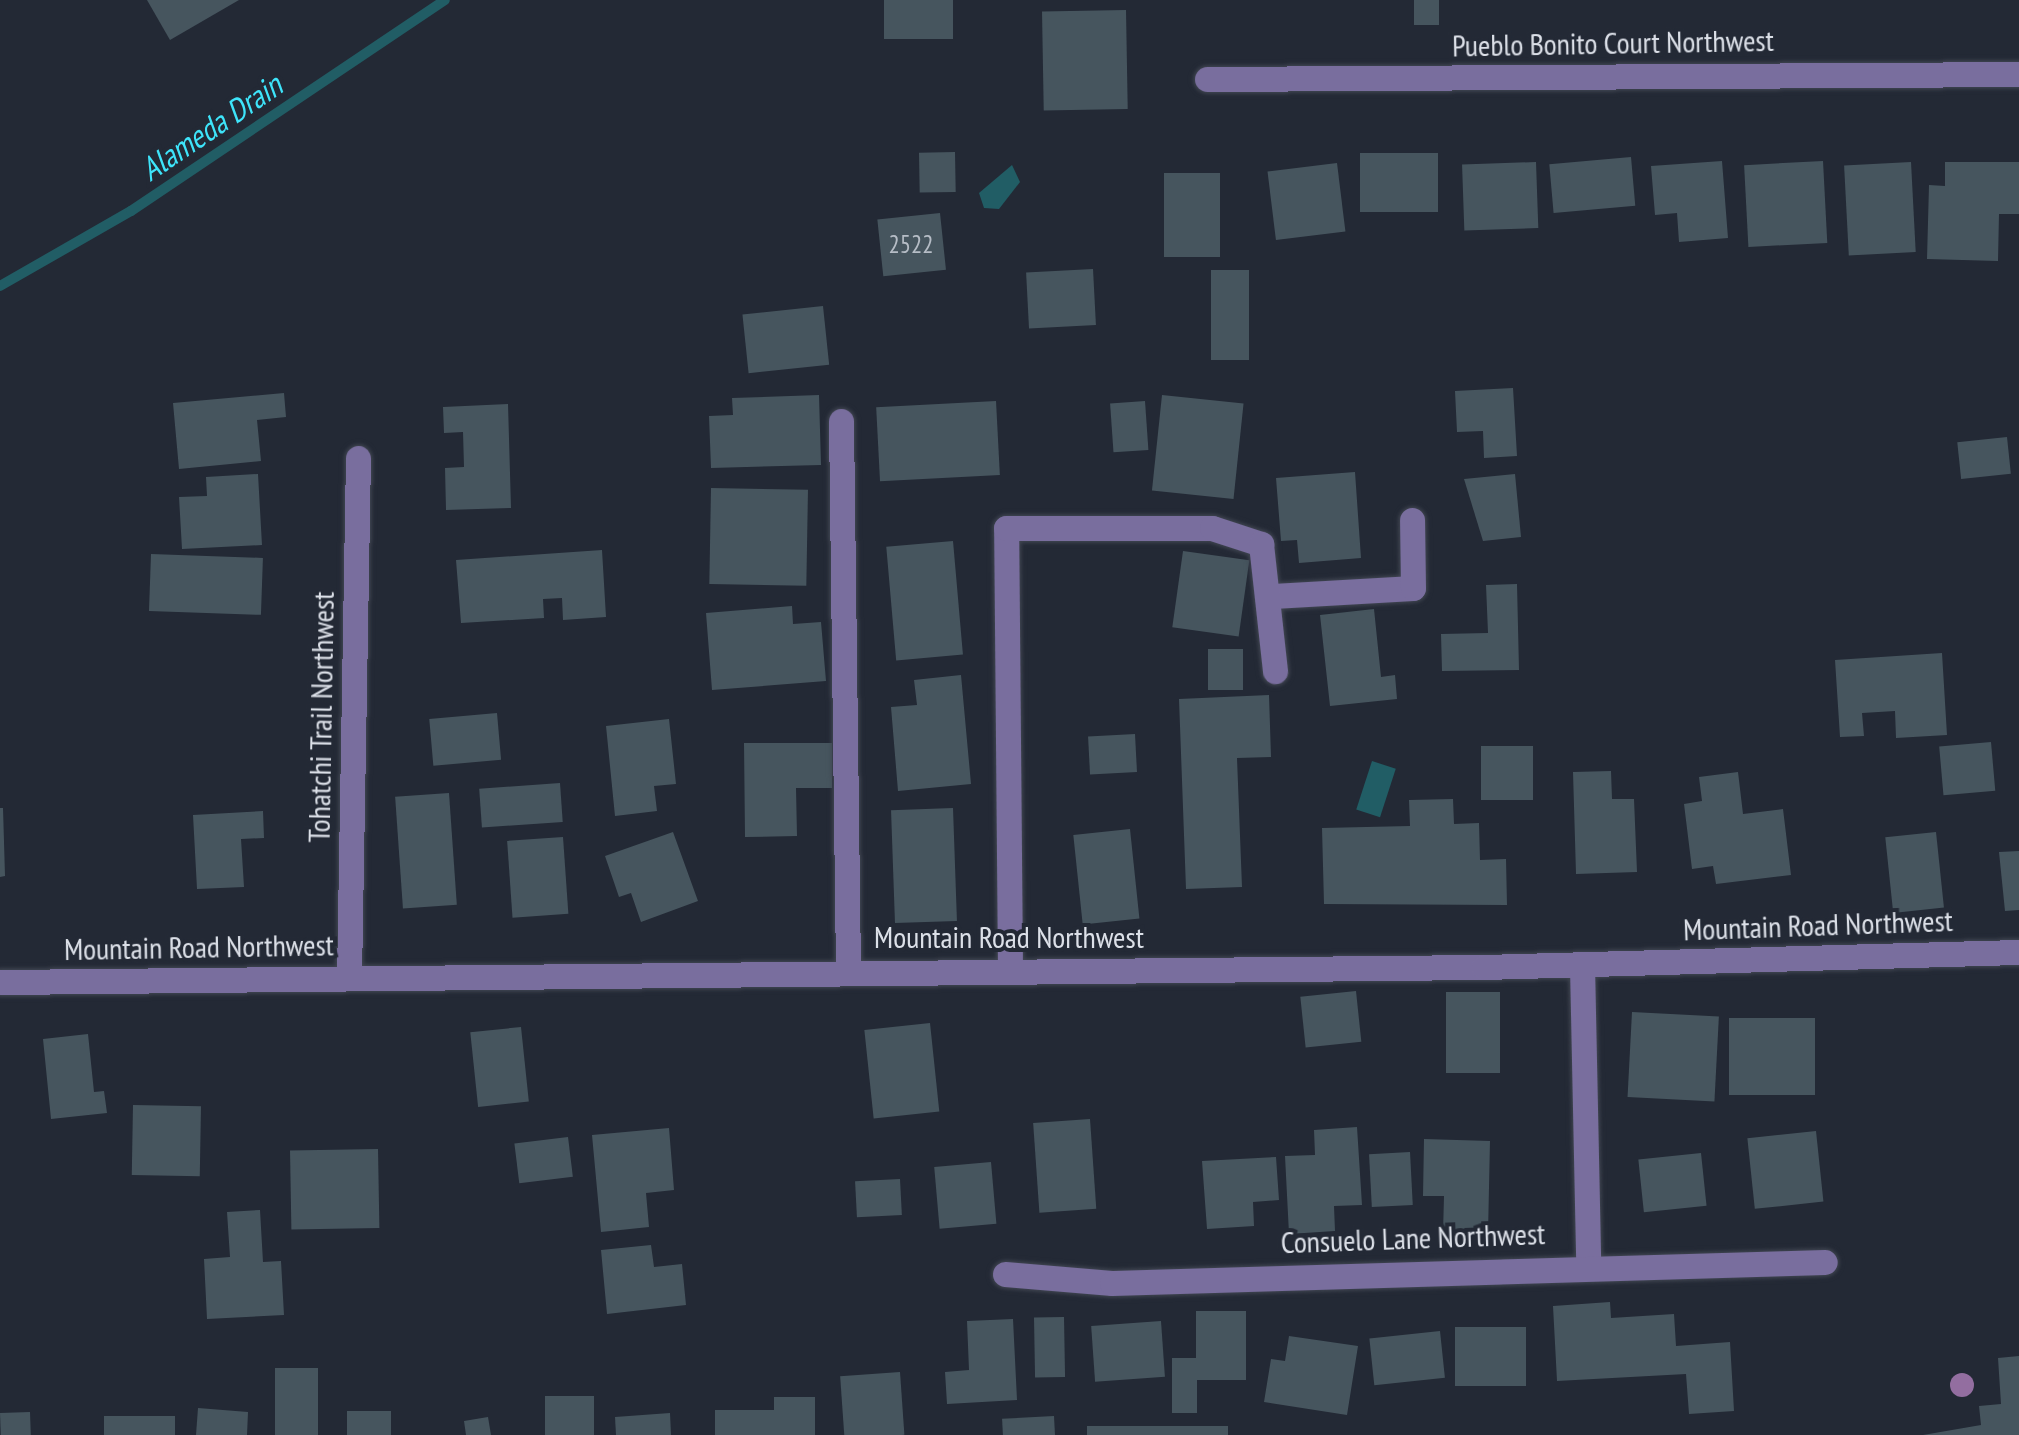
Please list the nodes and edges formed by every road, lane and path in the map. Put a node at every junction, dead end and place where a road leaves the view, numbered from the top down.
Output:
1 (2019, 74) edge
2 (1207, 79) dead end
3 (841, 421) dead end
4 (358, 458) dead end
5 (1412, 520) dead end
6 (1273, 596) junction
7 (1275, 671) dead end
8 (2019, 952) edge
9 (1582, 965) junction
10 (1010, 968) junction
11 (848, 970) junction
12 (350, 978) junction
13 (0, 982) edge
14 (1825, 1262) dead end
15 (1588, 1263) junction
16 (1004, 1274) dead end

1 - 2 street, Pueblo Bonito Court Northwest
3 - 11 street
4 - 12 street, Tohatchi Trail Northwest
5 - 6 street
6 - 7 street
6 - 10 street
8 - 9 street, Mountain Road Northwest
9 - 10 street, Mountain Road Northwest
9 - 15 street
10 - 11 street, Mountain Road Northwest
11 - 12 street, Mountain Road Northwest
12 - 13 street, Mountain Road Northwest
14 - 15 street, Consuelo Lane Northwest
15 - 16 street, Consuelo Lane Northwest

